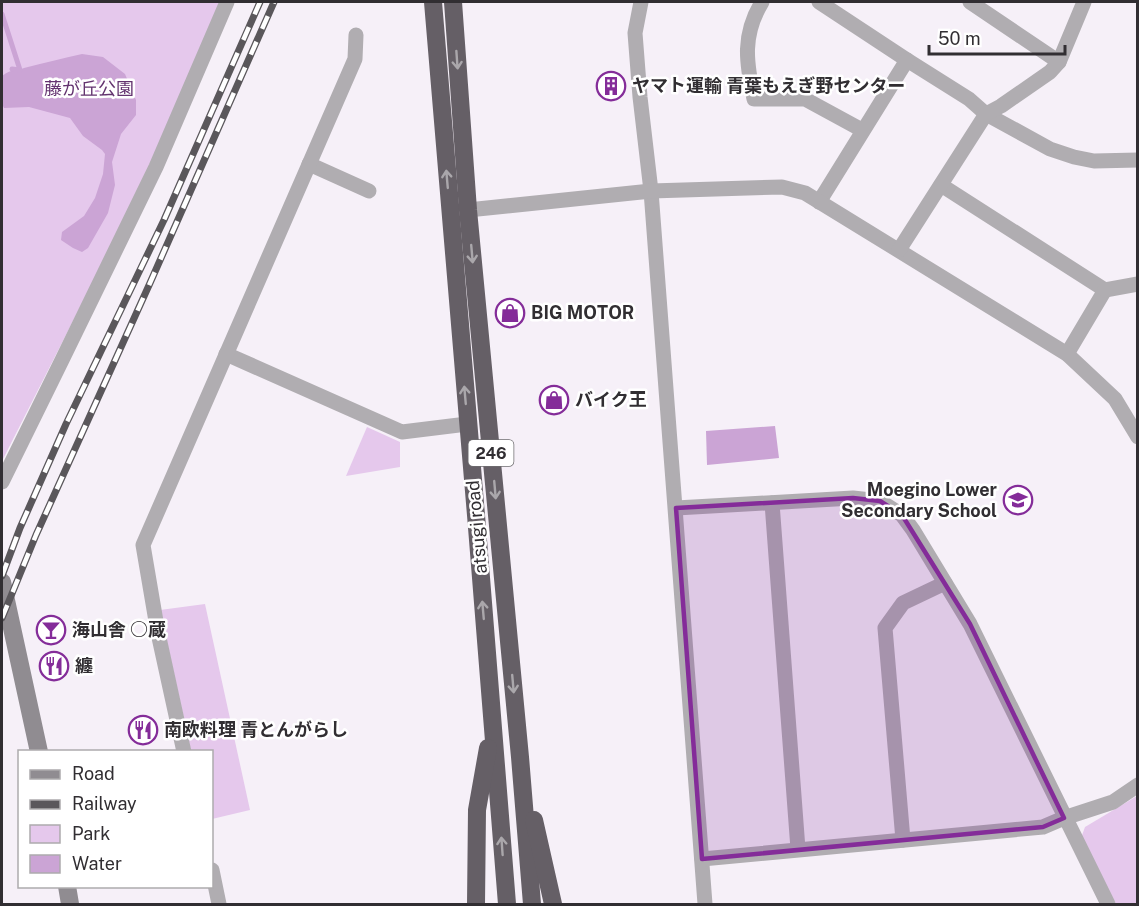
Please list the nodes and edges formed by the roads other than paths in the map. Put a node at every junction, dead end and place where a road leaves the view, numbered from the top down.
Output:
1 (227, 2) edge
2 (433, 2) edge
3 (453, 2) edge
4 (641, 2) edge
5 (762, 2) edge
6 (819, 2) edge
7 (970, 2) edge
8 (1084, 2) edge
9 (993, 8) edge
10 (356, 35) dead end
11 (906, 60) junction
12 (1059, 62) junction
13 (986, 114) junction
14 (862, 130) junction
15 (1137, 160) edge
16 (309, 164) junction
17 (941, 185) junction
18 (651, 190) junction
19 (369, 191) dead end
20 (819, 202) junction
21 (468, 210) junction
22 (899, 250) junction
23 (1137, 284) edge
24 (1105, 290) junction
25 (226, 354) junction
26 (1067, 354) junction
27 (467, 424) junction
28 (1137, 437) edge
29 (2, 482) edge
30 (772, 503) junction
31 (676, 508) junction
32 (2, 582) edge
33 (945, 583) junction
34 (493, 720) junction
35 (39, 750) edge
36 (184, 750) edge
37 (520, 756) junction
38 (1137, 785) edge
39 (1064, 818) junction
40 (903, 840) junction
41 (798, 849) junction
42 (702, 859) junction
43 (213, 875) edge
44 (67, 888) edge
45 (70, 904) edge
46 (219, 904) edge
47 (476, 904) edge
48 (507, 904) edge
49 (532, 904) edge
50 (553, 904) edge
51 (705, 904) edge
52 (1108, 904) edge

1 - 29 street
27 -> 2 highway, atsugi road / 246
3 -> 21 highway, atsugi road / 246
4 - 18 street
5 - 14 street
6 - 11 street
7 - 9 street
8 - 12 street
9 - 12 street
10 - 16 street
11 - 13 street
11 - 14 street
12 - 13 street
13 - 15 street
13 - 17 street
14 - 20 street
16 - 19 street
16 - 25 street
17 - 22 street
17 - 24 street
18 - 20 street
18 - 21 street
18 - 31 street
20 - 22 street
21 -> 37 highway, atsugi road / 246
22 - 26 street
23 - 24 street
24 - 26 street
25 - 27 street
25 - 36 street
26 - 28 street
34 -> 27 highway, atsugi road / 246
30 - 31 street
30 - 33 street
30 - 41 street
31 - 42 street
32 - 35 street
33 - 39 street
33 - 40 street
34 - 47 highway
48 -> 34 highway, atsugi road / 246
37 - 49 highway, atsugi road / 246
37 - 50 highway
38 - 39 street
39 - 40 street
39 - 52 street
40 - 41 street
41 - 42 street
42 - 51 street
43 - 46 street
44 - 45 street

